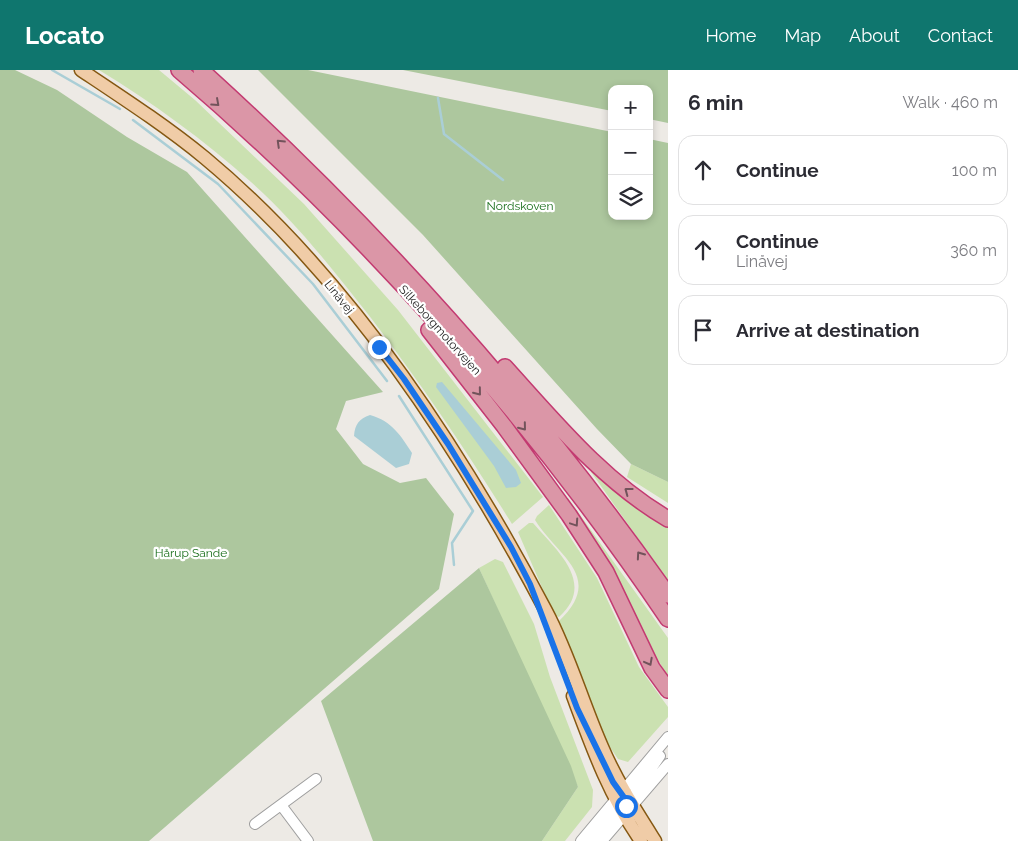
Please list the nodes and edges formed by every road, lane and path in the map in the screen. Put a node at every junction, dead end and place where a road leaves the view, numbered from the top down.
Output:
1 (81, 70) edge
2 (179, 70) edge
3 (201, 70) edge
4 (316, 177) junction
5 (325, 206) junction
6 (668, 519) edge
7 (530, 584) junction
8 (668, 595) edge
9 (668, 619) edge
10 (667, 687) edge
11 (668, 737) edge
12 (668, 744) edge
13 (668, 764) edge
14 (316, 779) dead end
15 (624, 803) junction
16 (281, 805) junction
17 (606, 811) joint
18 (255, 824) dead end
19 (308, 841) edge
20 (581, 841) edge
21 (592, 841) edge
22 (602, 841) edge
23 (641, 841) edge
24 (649, 841) edge
25 (656, 841) edge

1 - 7 main road, Linåvej
2 -> 5 highway, Silkeborgmotorvejen
4 -> 3 highway, Silkeborgmotorvejen
6 -> 4 highway
8 -> 4 highway, Silkeborgmotorvejen
5 -> 9 highway, Silkeborgmotorvejen
5 -> 10 highway
7 - 15 main road, Linåvej
7 - 15 main road, Linåvej
11 - 15 street
12 - 15 street
13 - 15 street
14 - 16 street
15 - 17 main road
15 - 21 street
15 - 22 street
15 - 23 main road
15 - 24 main road
15 - 25 main road
16 - 18 street
16 - 19 street
17 - 20 street

